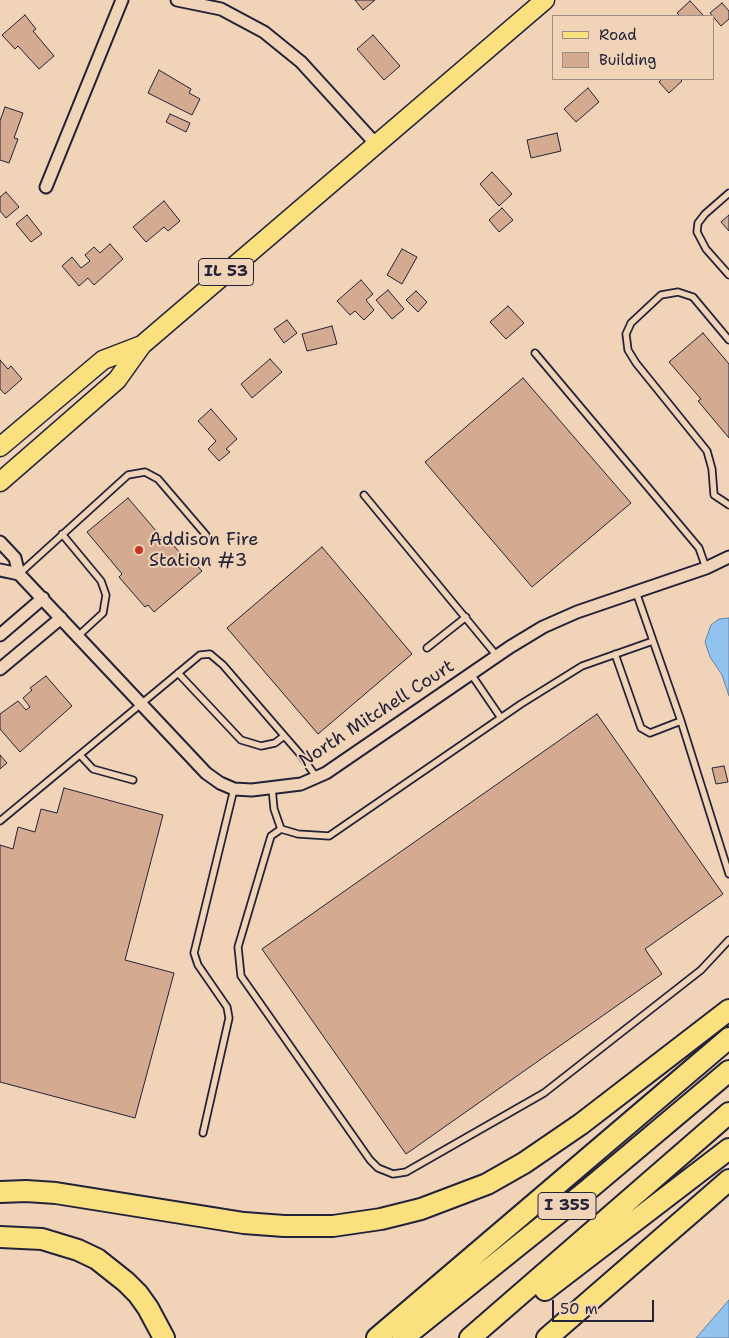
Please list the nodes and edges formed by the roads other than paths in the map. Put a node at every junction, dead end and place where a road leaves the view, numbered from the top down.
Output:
1 (122, 0) edge
2 (178, 0) edge
3 (545, 0) edge
4 (376, 143) junction
5 (46, 187) dead end
6 (729, 193) edge
7 (729, 275) edge
8 (729, 340) edge
9 (142, 345) junction
10 (535, 353) dead end
11 (0, 447) edge
12 (0, 482) edge
13 (364, 495) dead end
14 (729, 505) edge
15 (62, 534) junction
16 (206, 535) dead end
17 (0, 542) edge
18 (729, 557) edge
19 (706, 568) junction
20 (0, 570) edge
21 (19, 574) junction
22 (636, 592) junction
23 (44, 598) junction
24 (466, 617) junction
25 (61, 618) junction
26 (0, 635) edge
27 (78, 636) junction
28 (653, 641) junction
29 (427, 648) dead end
30 (615, 654) junction
31 (497, 656) junction
32 (0, 669) edge
33 (178, 673) junction
34 (470, 674) junction
35 (142, 704) junction
36 (500, 718) junction
37 (681, 721) junction
38 (284, 736) junction
39 (80, 755) junction
40 (317, 778) junction
41 (133, 780) dead end
42 (272, 788) junction
43 (234, 789) junction
44 (0, 821) edge
45 (281, 829) junction
46 (729, 874) edge
47 (729, 940) edge
48 (729, 1010) edge
49 (729, 1038) edge
50 (729, 1071) edge
51 (729, 1113) edge
52 (202, 1133) dead end
53 (729, 1149) edge
54 (729, 1180) edge
55 (0, 1192) edge
56 (0, 1237) edge
57 (164, 1338) edge
58 (377, 1338) edge
59 (403, 1338) edge
60 (470, 1338) edge
61 (482, 1338) edge
62 (547, 1338) edge

1 - 5 street
2 - 4 street
3 - 4 main road, IL 53
4 - 9 main road, IL 53
6 - 7 lane
8 - 14 lane
9 - 11 main road, IL 53
9 - 12 main road, IL 53
10 - 19 lane
13 - 24 lane
15 - 16 lane
15 - 21 lane
15 - 27 lane
17 - 21 street, North Mitchell Court
18 - 19 street, North Mitchell Court
19 - 22 street, North Mitchell Court
20 - 21 street
21 - 23 street, North Mitchell Court
22 - 28 lane
22 - 31 street, North Mitchell Court
23 - 25 street, North Mitchell Court
23 - 26 street
24 - 29 lane
24 - 31 lane
25 - 27 street, North Mitchell Court
25 - 32 street
27 - 35 street, North Mitchell Court
28 - 30 lane
28 - 37 lane
30 - 36 lane
30 - 37 lane
31 - 34 street, North Mitchell Court
33 - 35 lane
33 - 38 lane
33 - 38 lane
34 - 36 lane
34 - 40 street, North Mitchell Court
35 - 39 lane
35 - 43 street, North Mitchell Court
36 - 45 lane
37 - 46 lane
38 - 40 lane
39 - 41 lane
39 - 44 lane
40 - 42 street, North Mitchell Court
42 - 43 street, North Mitchell Court
42 - 45 lane
43 - 52 lane
45 - 47 lane
48 - 55 highway
49 - 58 highway
50 - 59 highway, I 355
51 - 60 highway, I 355
53 - 61 highway
54 - 62 highway
56 - 57 highway

